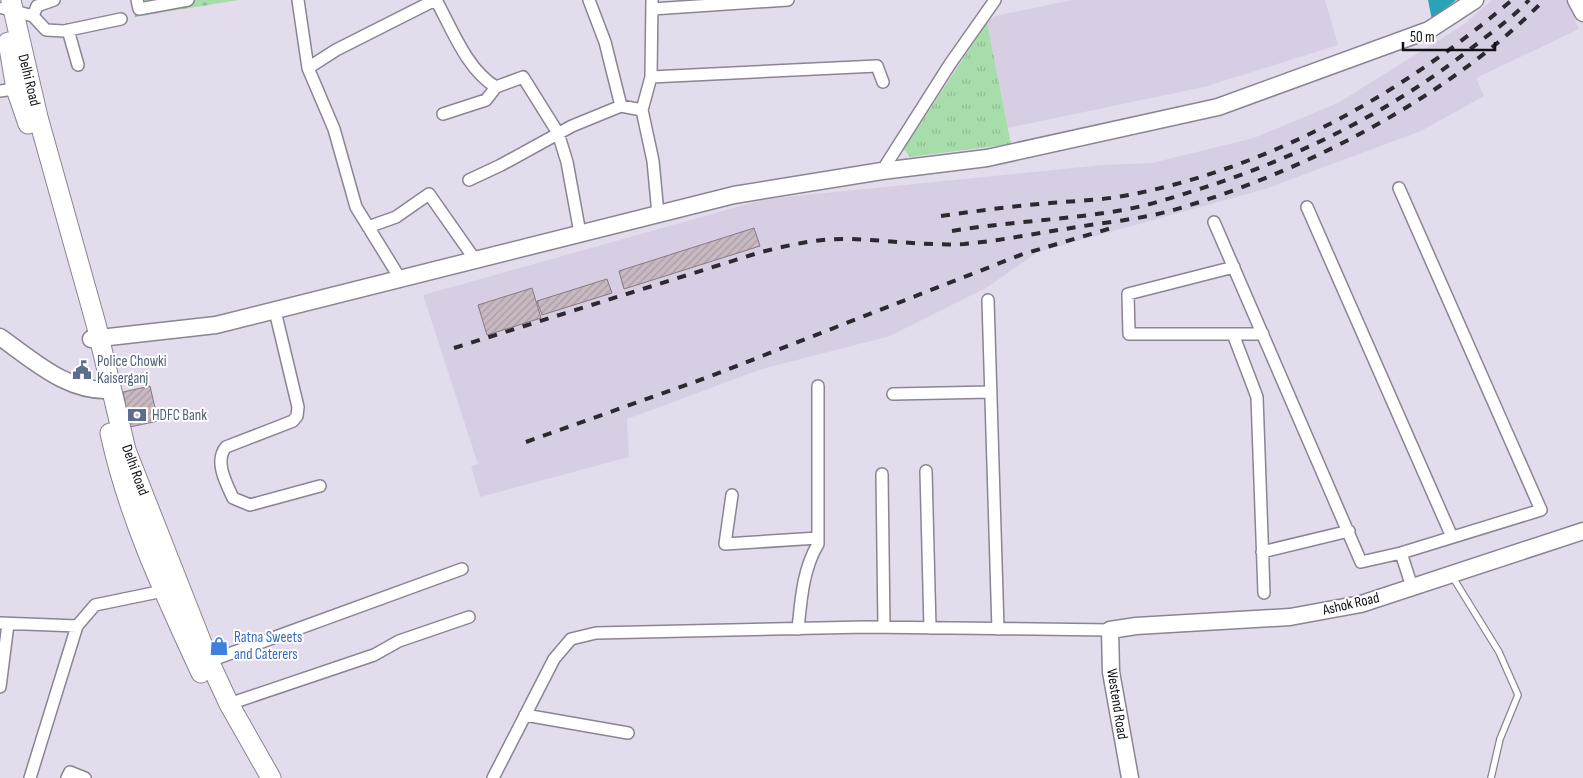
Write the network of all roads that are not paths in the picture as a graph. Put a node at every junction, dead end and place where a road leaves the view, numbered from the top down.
1 (54, 0) edge
2 (138, 0) edge
3 (188, 0) edge
4 (298, 0) edge
5 (436, 0) edge
6 (590, 0) edge
7 (788, 0) edge
8 (995, 0) edge
9 (1475, 0) edge
10 (1576, 0) edge
11 (768, 1) edge
12 (652, 4) edge
13 (7, 5) edge
14 (1583, 13) edge
15 (32, 16) junction
16 (120, 19) dead end
17 (68, 30) junction
18 (78, 65) dead end
19 (308, 68) junction
20 (652, 77) junction
21 (883, 82) dead end
22 (15, 88) edge
23 (496, 88) junction
24 (621, 106) junction
25 (642, 110) junction
26 (443, 114) dead end
27 (558, 133) junction
28 (882, 171) junction
29 (469, 180) dead end
30 (1399, 188) dead end
31 (1307, 207) dead end
32 (658, 214) junction
33 (1214, 222) dead end
34 (368, 227) junction
35 (580, 233) junction
36 (476, 261) junction
37 (1234, 267) junction
38 (401, 280) junction
39 (988, 300) dead end
40 (275, 310) junction
41 (1232, 334) junction
42 (1263, 334) junction
43 (0, 338) edge
44 (95, 339) junction
45 (818, 386) dead end
46 (106, 390) junction
47 (991, 392) junction
48 (893, 394) dead end
49 (926, 471) dead end
50 (882, 474) dead end
51 (320, 486) dead end
52 (732, 495) dead end
53 (140, 507) junction
54 (1349, 531) junction
55 (1583, 531) edge
56 (818, 538) junction
57 (1452, 538) junction
58 (1262, 552) junction
59 (1401, 553) junction
60 (462, 569) dead end
61 (1451, 574) junction
62 (1412, 587) junction
63 (163, 591) junction
64 (1264, 593) dead end
65 (469, 617) dead end
66 (4, 624) edge
67 (77, 626) junction
68 (884, 627) junction
69 (798, 628) junction
70 (930, 628) junction
71 (998, 629) junction
72 (1110, 630) junction
73 (204, 664) junction
74 (0, 687) edge
75 (229, 704) junction
76 (525, 715) junction
77 (628, 733) dead end
78 (30, 778) edge
79 (66, 778) edge
80 (85, 778) edge
81 (256, 778) edge
82 (270, 778) edge
83 (493, 778) edge
84 (1130, 778) edge
85 (1491, 778) edge

1 - 15 street
2 - 3 street
4 - 19 street
5 - 19 street
5 - 23 street
6 - 24 street
7 - 11 street
8 - 28 street
9 - 28 street
10 - 14 street
11 - 12 street
12 - 20 street
13 - 15 street
13 - 22 main road, Delhi Road
15 - 17 street
16 - 17 street
17 - 18 street
19 - 34 street
20 - 21 street
20 - 25 street
22 - 44 main road, Delhi Road
23 - 26 street
23 - 27 street
24 - 25 street
24 - 27 street
25 - 32 street
27 - 29 street
27 - 35 street
28 - 32 street
30 - 57 street
31 - 57 street
32 - 35 street
33 - 37 street
34 - 36 street
34 - 38 street
35 - 36 street
36 - 38 street
37 - 41 street
37 - 42 street
38 - 40 street
39 - 47 street
40 - 44 street
40 - 51 street
41 - 42 street
41 - 58 street
42 - 54 street
43 - 46 street
44 - 46 main road, Delhi Road
45 - 56 street
46 - 53 main road, Delhi Road
47 - 48 street
47 - 71 street
49 - 70 street
50 - 68 street
52 - 56 street
53 - 63 main road, Delhi Road
53 - 73 main road, Delhi Road
54 - 58 street
54 - 59 street
55 - 61 street, Ashok Road
56 - 69 street
57 - 59 street
58 - 64 street
59 - 62 street
60 - 73 street
61 - 62 street, Ashok Road
61 - 85 lane
62 - 72 street, Ashok Road
63 - 67 street
63 - 73 main road, Delhi Road
65 - 75 street
66 - 67 street
66 - 74 street
67 - 78 street
68 - 69 street
68 - 70 street
69 - 76 street
70 - 71 street
71 - 72 street
72 - 84 street, Westend Road
73 - 75 main road, Delhi Road
73 - 81 main road
75 - 82 main road, Delhi Road
76 - 77 street
76 - 83 street
79 - 80 street

